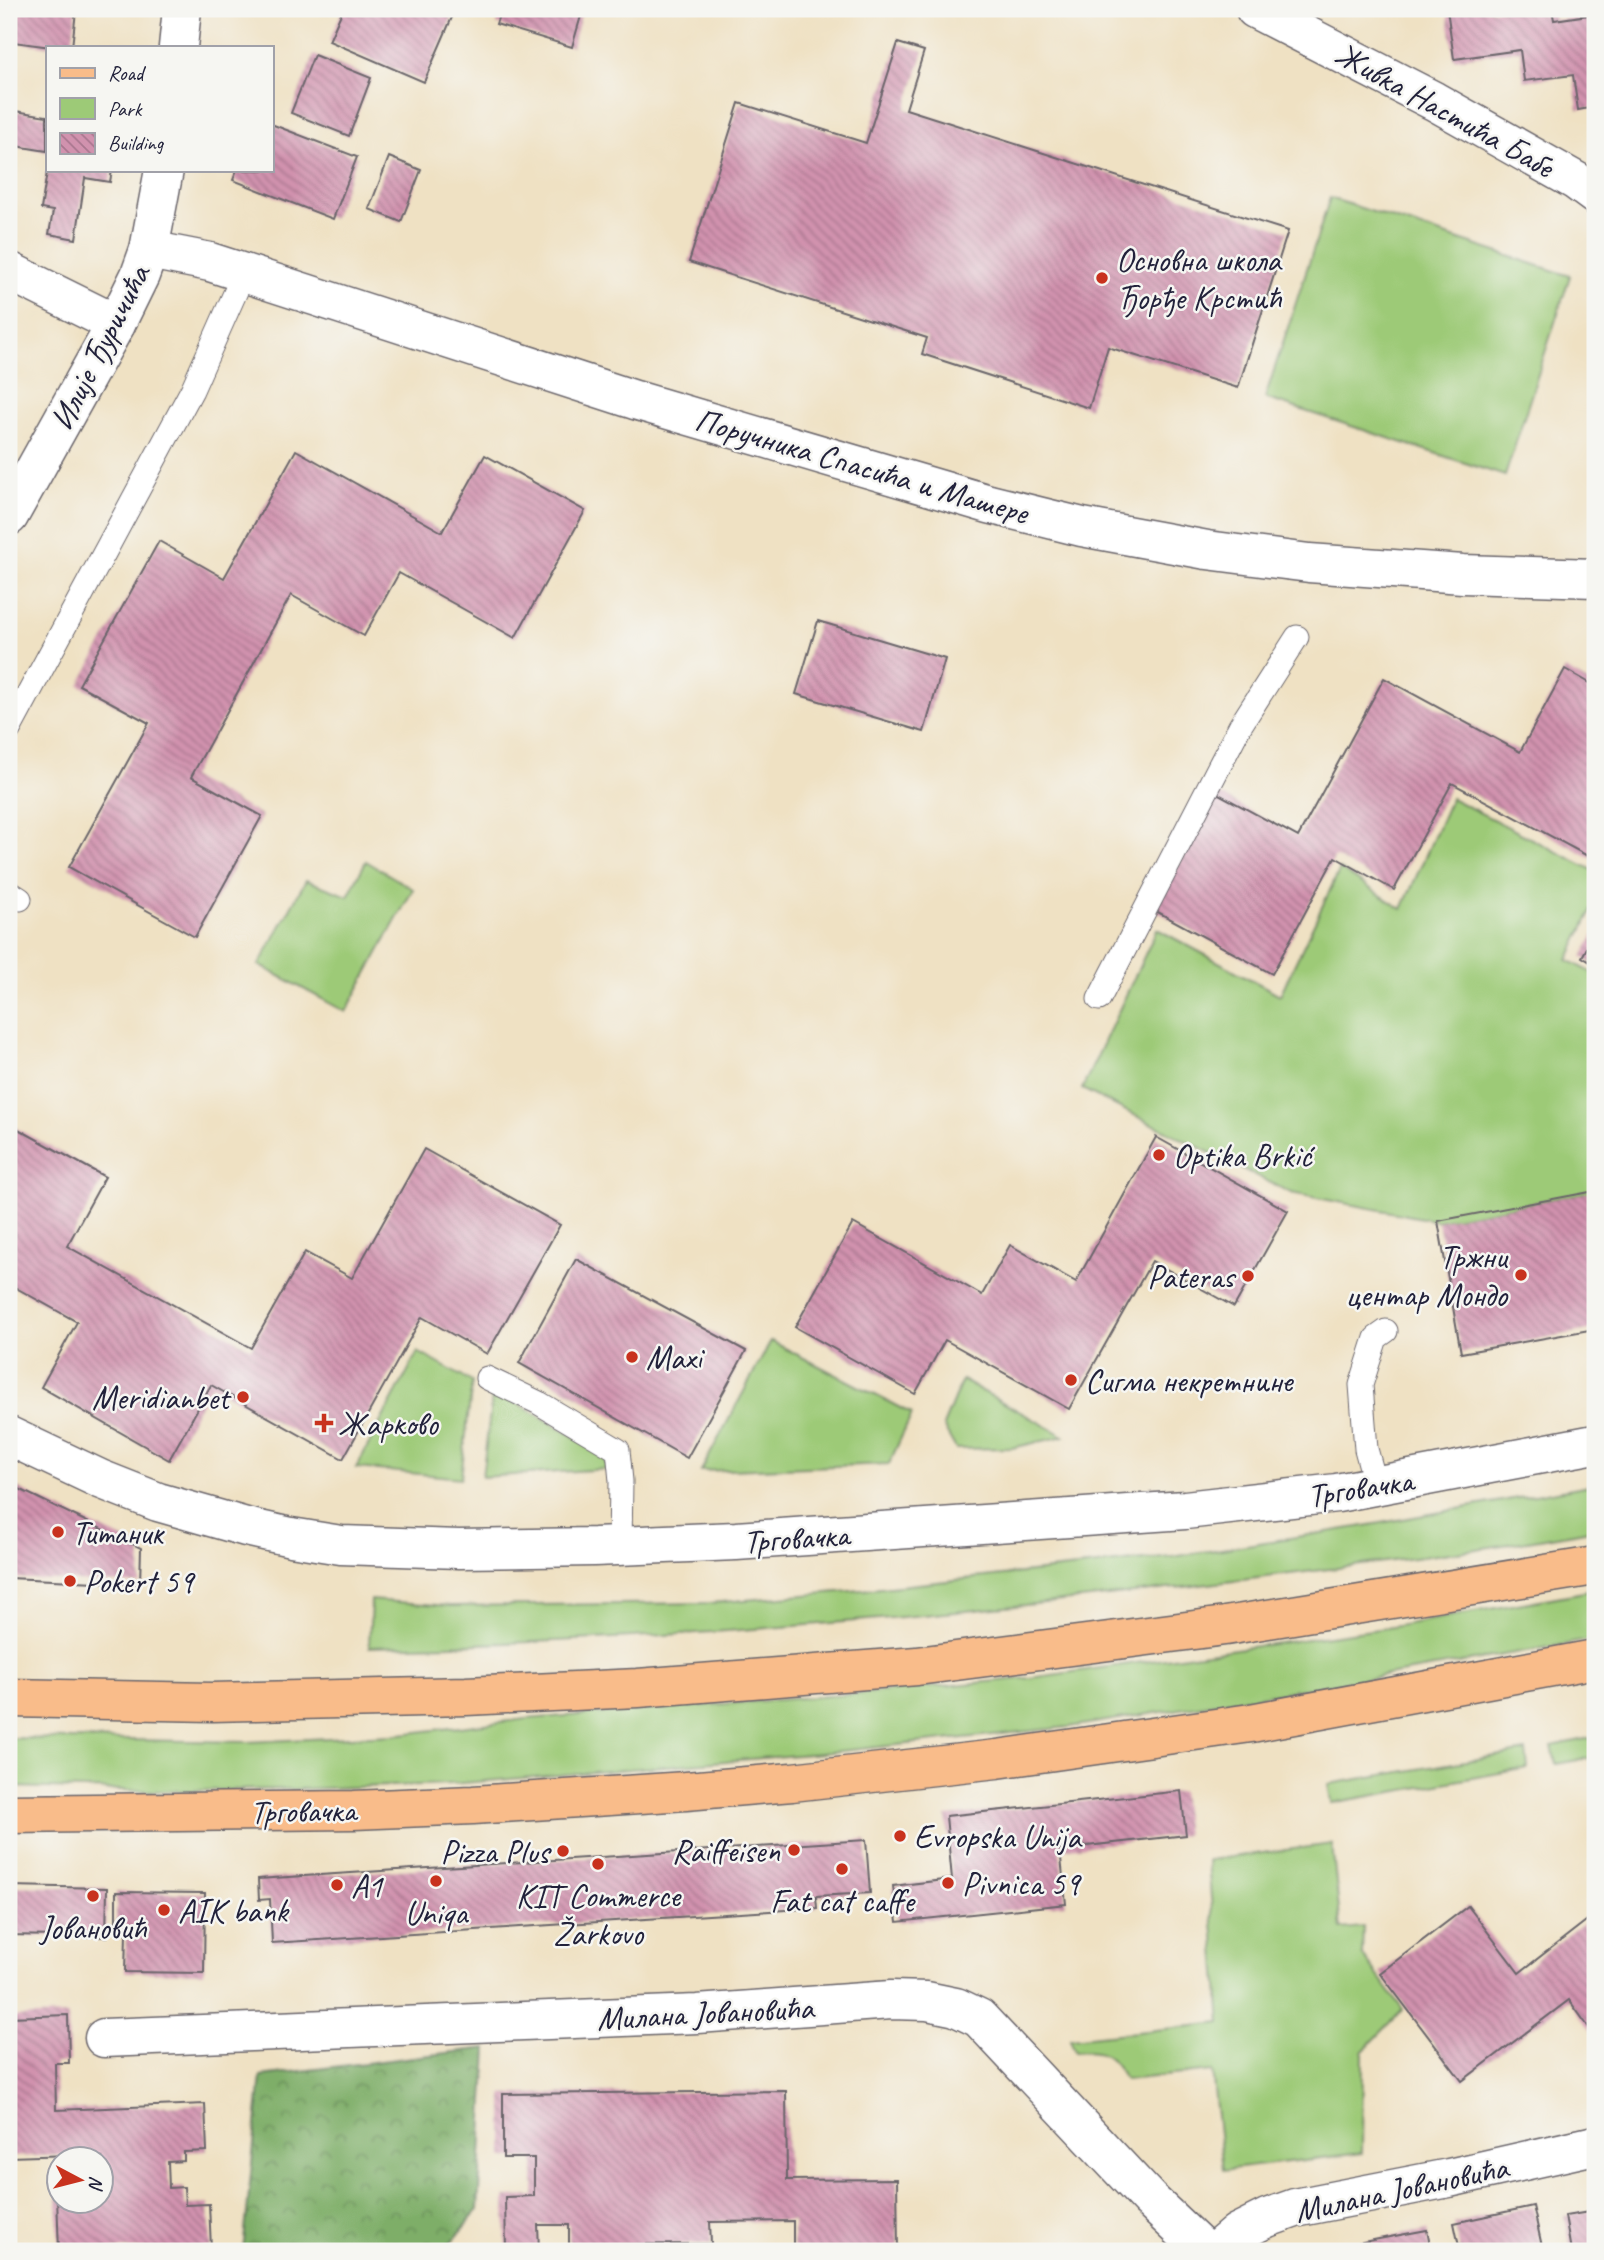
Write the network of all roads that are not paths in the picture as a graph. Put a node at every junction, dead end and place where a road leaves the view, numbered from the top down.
1 (182, 9) edge
2 (1255, 9) edge
3 (178, 46) edge
4 (164, 172) edge
5 (1595, 195) edge
6 (149, 250) junction
7 (9, 271) edge
8 (244, 273) junction
9 (116, 324) junction
10 (9, 516) edge
11 (1595, 578) edge
12 (1297, 637) dead end
13 (9, 730) edge
14 (1099, 999) dead end
15 (1386, 1331) dead end
16 (487, 1378) dead end
17 (9, 1436) edge
18 (1595, 1444) edge
19 (1376, 1486) junction
20 (620, 1546) junction
21 (1595, 1566) edge
22 (1595, 1660) edge
23 (9, 1698) edge
24 (9, 1814) edge
25 (104, 2038) dead end
26 (1595, 2145) edge
27 (1204, 2251) edge
28 (1216, 2251) edge

1 - 3 street
2 - 5 street, Живка Настића Бабе
4 - 6 street, Илије Ђуричића
6 - 8 street, Поручника Спасића и Машере
6 - 9 street, Илије Ђуричића
7 - 9 street
8 - 11 street, Поручника Спасића и Машере
8 - 13 lane
9 - 10 street, Илије Ђуричића
12 - 14 lane
15 - 19 lane
16 - 20 lane
17 - 20 street, Трговачка
18 - 19 street, Трговачка
19 - 20 street, Трговачка
21 - 23 main road
22 - 24 main road, Трговачка
25 - 27 street, Милана Јовановића
26 - 28 street, Милана Јовановића

